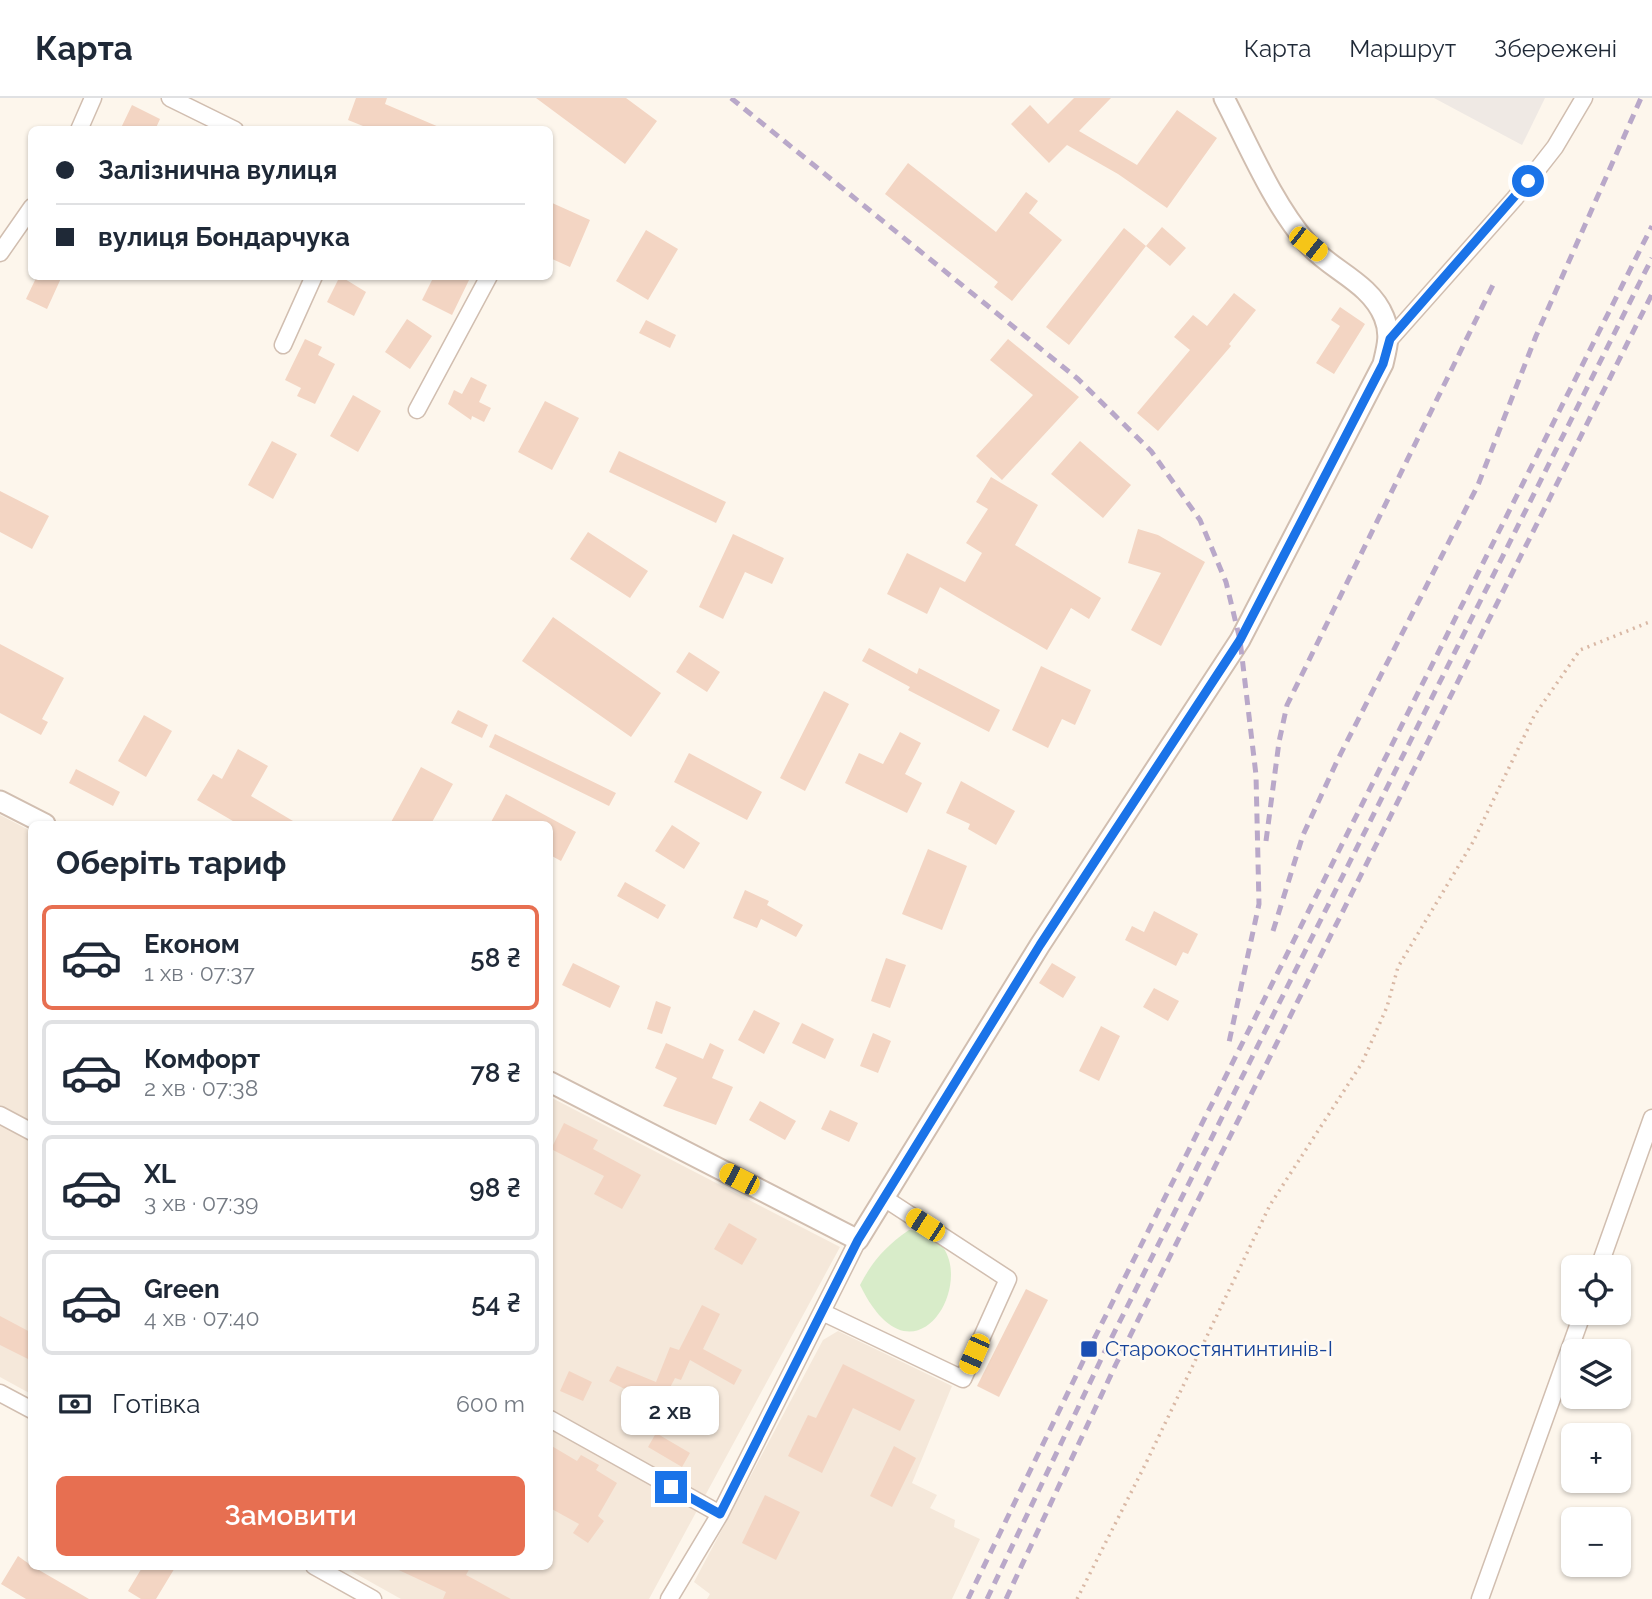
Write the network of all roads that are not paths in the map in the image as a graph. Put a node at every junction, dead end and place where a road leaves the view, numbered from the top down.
1 (93, 98) edge
2 (170, 98) edge
3 (1224, 98) edge
4 (1584, 98) edge
5 (81, 126) edge
6 (227, 126) edge
7 (28, 213) edge
8 (0, 253) edge
9 (312, 280) edge
10 (487, 280) edge
11 (1390, 339) junction
12 (283, 345) dead end
13 (417, 410) dead end
14 (0, 801) edge
15 (39, 821) edge
16 (553, 1084) edge
17 (0, 1115) edge
18 (1652, 1118) edge
19 (28, 1130) edge
20 (884, 1198) junction
21 (858, 1240) junction
22 (1603, 1255) edge
23 (821, 1312) junction
24 (1578, 1325) edge
25 (0, 1393) edge
26 (28, 1408) edge
27 (553, 1421) edge
28 (720, 1514) junction
29 (321, 1570) edge
30 (373, 1599) edge
31 (670, 1599) edge
32 (1480, 1599) edge

1 - 5 street
2 - 6 street
3 - 11 street
4 - 11 street
7 - 8 street
9 - 12 street
10 - 13 street
11 - 20 street
14 - 15 street
16 - 21 street
17 - 19 street
18 - 22 street
20 - 21 street
20 - 23 street
21 - 23 street
23 - 28 street
24 - 32 street
25 - 26 street
27 - 28 street
28 - 31 street
29 - 30 street

